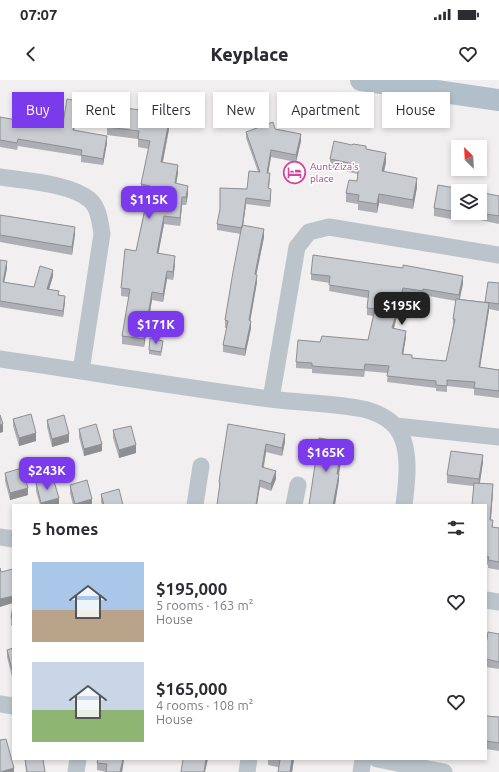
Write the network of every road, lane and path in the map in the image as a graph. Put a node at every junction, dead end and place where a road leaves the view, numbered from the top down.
1 (361, 80) edge
2 (499, 100) edge
3 (0, 177) edge
4 (499, 255) edge
5 (0, 359) edge
6 (81, 371) junction
7 (271, 399) junction
8 (396, 426) junction
9 (499, 437) edge
10 (201, 466) dead end
11 (298, 485) dead end
12 (195, 504) edge
13 (294, 504) edge
14 (404, 504) edge
15 (0, 537) edge
16 (12, 539) edge
17 (487, 600) edge
18 (499, 602) edge
19 (0, 704) edge
20 (12, 706) edge
21 (78, 760) edge
22 (249, 760) edge
23 (363, 760) edge
24 (382, 760) edge
25 (76, 772) edge
26 (247, 772) edge
27 (361, 772) edge
28 (444, 772) edge

1 - 2 main road
3 - 6 street
4 - 7 street
5 - 6 street
6 - 7 street
7 - 8 street
8 - 9 street
8 - 14 street
10 - 12 street
11 - 13 street
15 - 16 street
17 - 18 street
19 - 20 street
21 - 25 street
22 - 26 street
23 - 27 street
24 - 28 street

